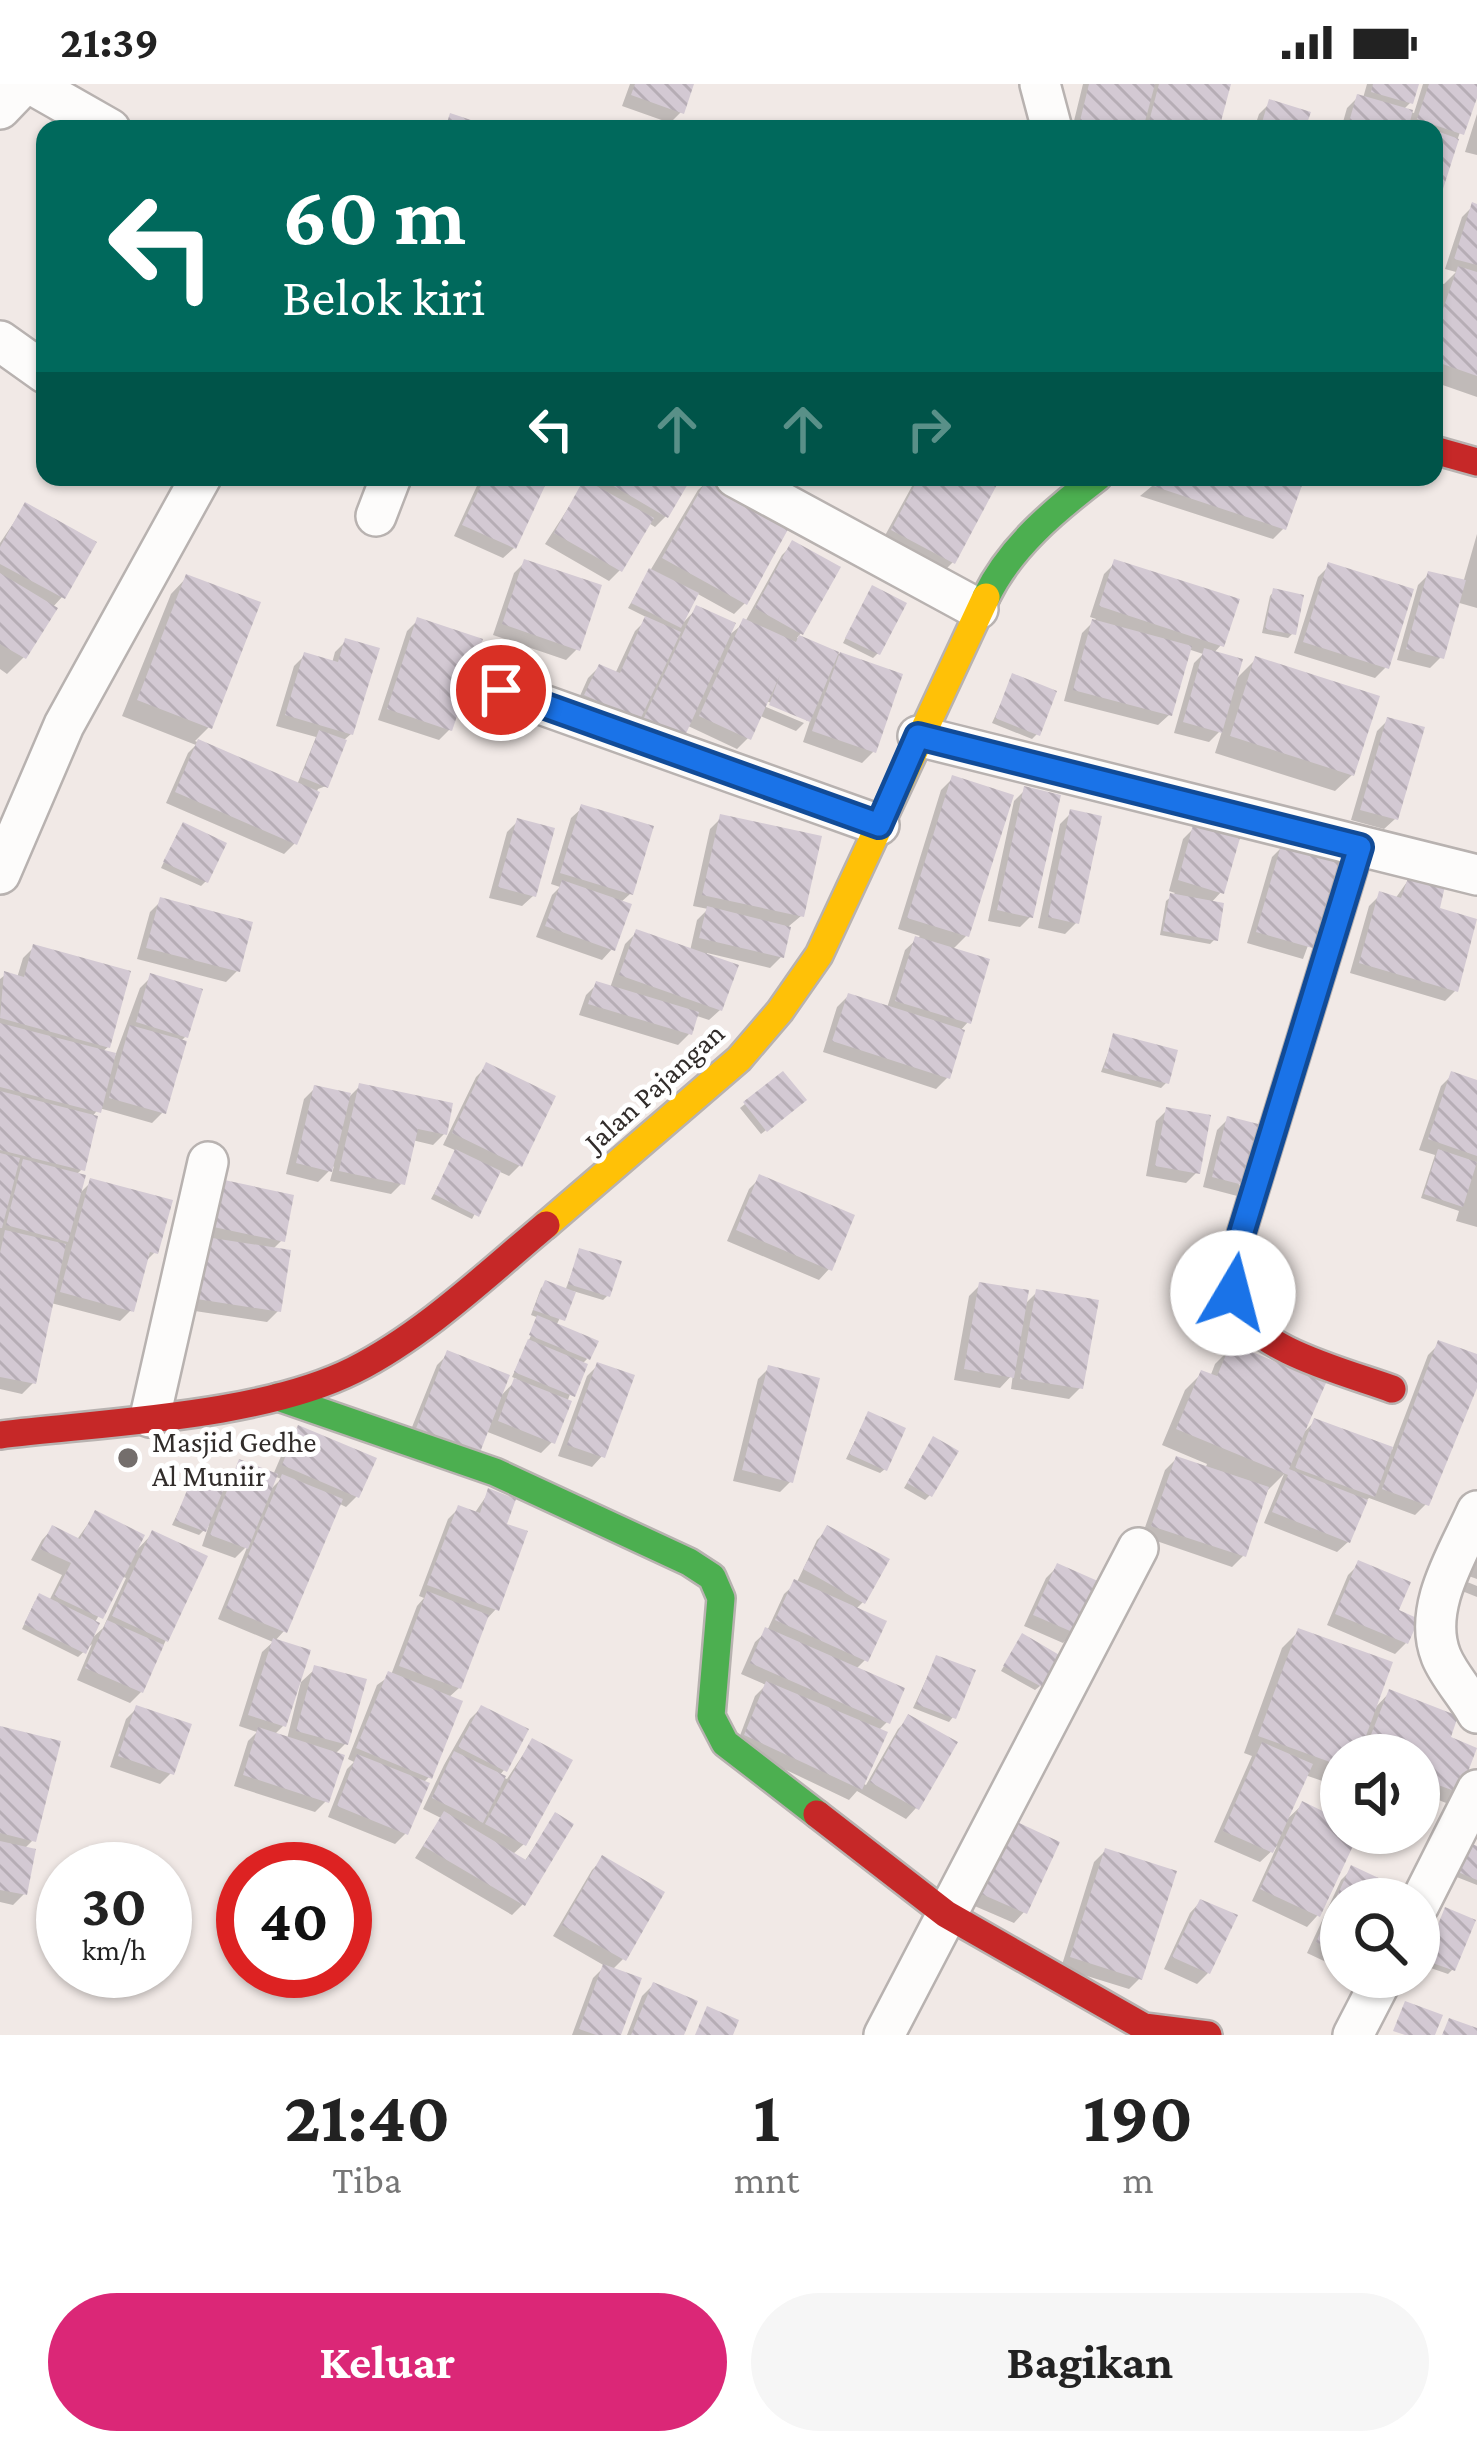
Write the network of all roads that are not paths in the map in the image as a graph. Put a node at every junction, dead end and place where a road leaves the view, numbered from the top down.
1 (28, 84) edge
2 (1040, 84) edge
3 (0, 109) edge
4 (94, 120) edge
5 (1050, 120) edge
6 (0, 341) edge
7 (36, 367) edge
8 (1443, 453) edge
9 (1477, 462) edge
10 (193, 486) edge
11 (388, 486) edge
12 (752, 486) edge
13 (1086, 486) edge
14 (376, 516) dead end
15 (978, 609) junction
16 (501, 690) dead end
17 (918, 736) junction
18 (879, 825) junction
19 (1360, 847) junction
20 (0, 874) edge
21 (1477, 874) edge
22 (208, 1162) dead end
23 (1392, 1389) dead end
24 (278, 1397) junction
25 (150, 1417) junction
26 (0, 1435) edge
27 (1477, 1510) edge
28 (1138, 1547) dead end
29 (1477, 1713) edge
30 (1477, 1790) edge
31 (1433, 1878) edge
32 (946, 1914) junction
33 (1372, 1998) edge
34 (1142, 2031) edge
35 (884, 2035) edge
36 (1208, 2035) edge
37 (1353, 2035) edge

1 - 3 street
1 - 4 street
2 - 5 street
6 - 7 street
8 - 9 street
10 - 20 street
11 - 14 street
12 - 15 street
13 - 15 street, Jalan Pajangan
15 - 17 street, Jalan Pajangan
16 - 18 street
17 - 18 street, Jalan Pajangan
17 - 19 street
18 - 24 street, Jalan Pajangan
19 - 21 street
19 - 23 street
22 - 25 street
24 - 25 street, Jalan Pajangan
24 - 32 street
25 - 26 street, Jalan Pajangan
27 - 29 street
28 - 32 street
30 - 31 street
32 - 34 street
32 - 35 street
33 - 37 street
34 - 36 street

